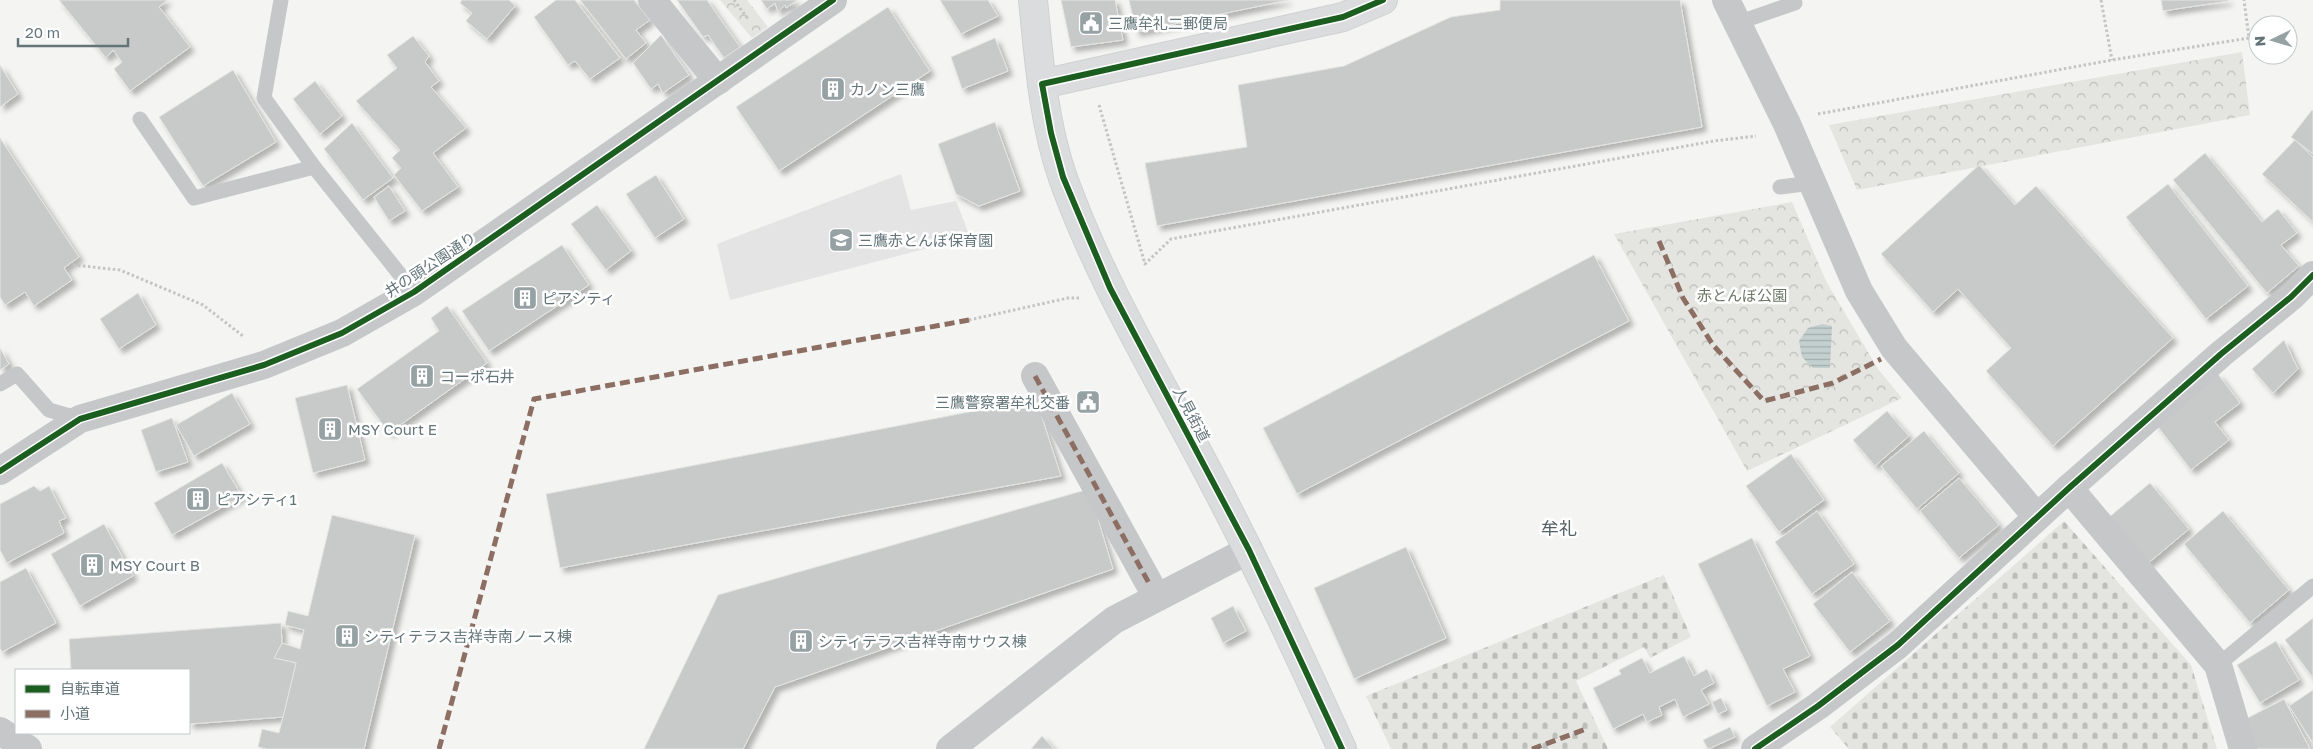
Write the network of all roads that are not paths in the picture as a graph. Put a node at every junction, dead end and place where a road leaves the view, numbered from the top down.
1 (281, 0) edge
2 (652, 0) edge
3 (833, 0) edge
4 (1033, 0) edge
5 (1383, 0) edge
6 (1795, 3) dead end
7 (1731, 12) edge
8 (718, 81) junction
9 (1042, 84) junction
10 (140, 119) dead end
11 (314, 167) junction
12 (1812, 183) junction
13 (1780, 187) dead end
14 (2313, 275) edge
15 (414, 292) junction
16 (1035, 376) dead end
17 (0, 384) edge
18 (80, 419) junction
19 (0, 471) edge
20 (2069, 488) junction
21 (2037, 517) junction
22 (1250, 550) junction
23 (1150, 585) dead end
24 (2313, 586) edge
25 (2218, 665) junction
26 (0, 731) edge
27 (28, 749) edge
28 (950, 749) edge
29 (1342, 749) edge
30 (1755, 749) edge
31 (2243, 749) edge

1 - 11 lane
2 - 8 street
3 - 8 street, 井の頭公園通り
4 - 9 main road, 人見街道
5 - 9 main road
6 - 7 lane
7 - 12 street
8 - 15 street, 井の頭公園通り
9 - 22 main road, 人見街道
10 - 11 lane
11 - 15 lane
12 - 13 lane
12 - 21 street
14 - 20 street
15 - 18 street, 井の頭公園通り
16 - 23 street
17 - 18 lane
18 - 19 street, 井の頭公園通り
20 - 21 street
20 - 25 street
21 - 30 street
22 - 28 street
22 - 29 main road, 人見街道
24 - 25 lane
25 - 31 street
26 - 27 street

